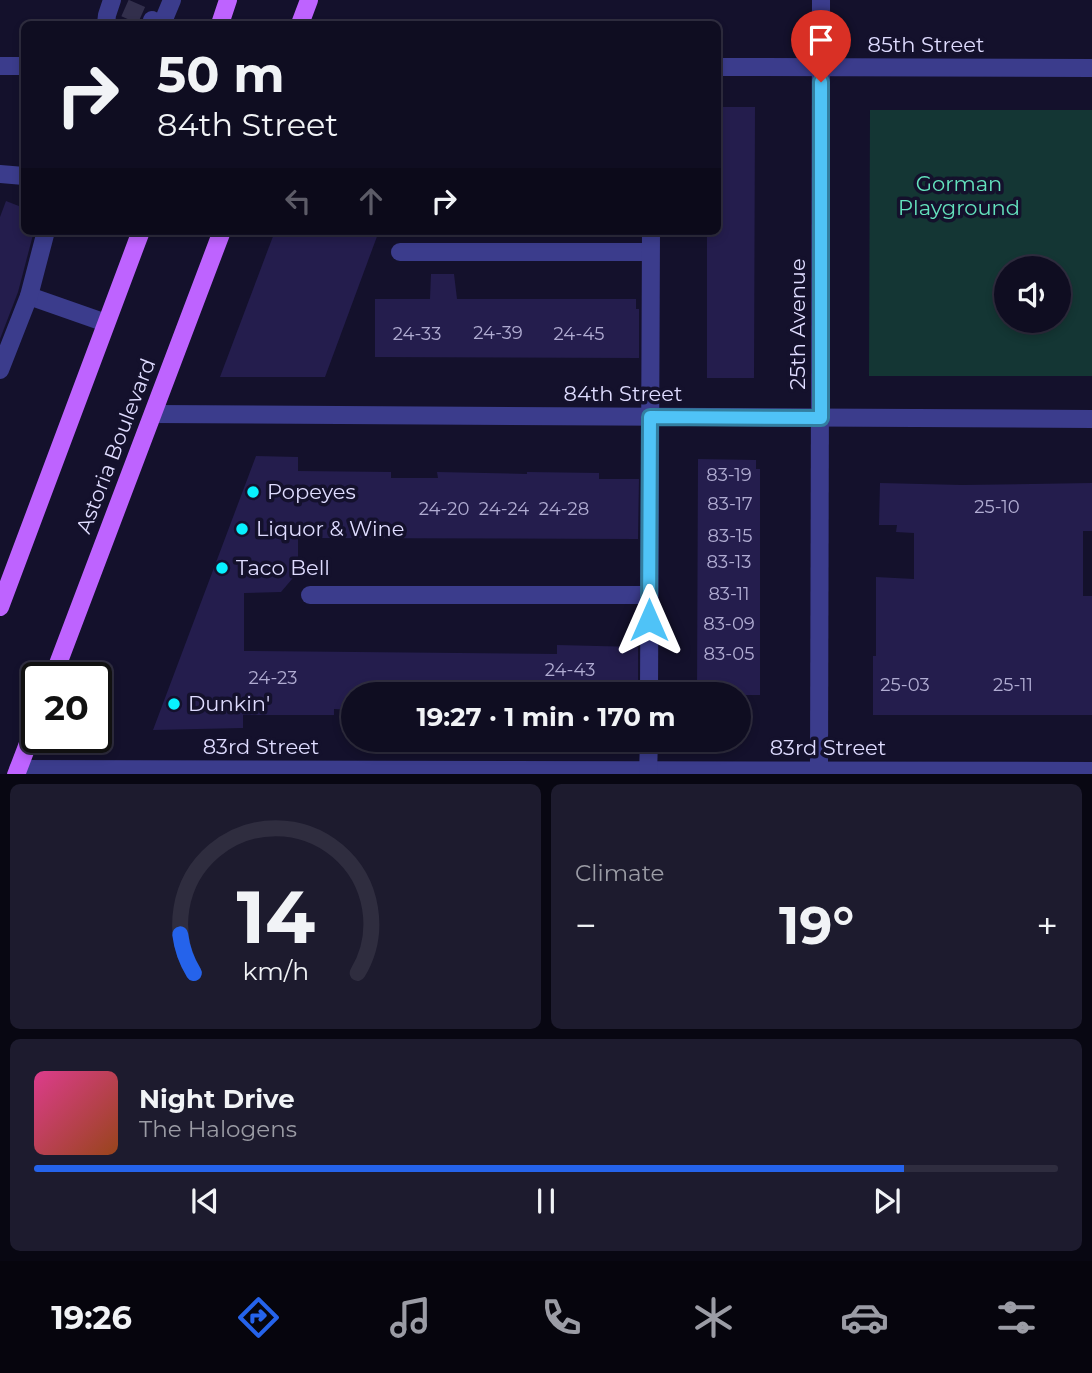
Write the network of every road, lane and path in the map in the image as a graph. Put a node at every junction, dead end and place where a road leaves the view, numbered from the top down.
1 (172, 0) edge
2 (228, 0) edge
3 (309, 0) edge
4 (821, 0) edge
5 (116, 3) edge
6 (106, 21) edge
7 (163, 21) edge
8 (221, 21) edge
9 (301, 21) edge
10 (0, 66) edge
11 (21, 66) edge
12 (821, 67) junction
13 (721, 68) edge
14 (1092, 68) edge
15 (0, 174) edge
16 (21, 176) edge
17 (45, 235) edge
18 (139, 235) edge
19 (220, 235) edge
20 (651, 235) edge
21 (400, 252) dead end
22 (650, 252) junction
23 (29, 296) junction
24 (106, 323) junction
25 (0, 370) edge
26 (153, 414) junction
27 (650, 417) junction
28 (821, 418) junction
29 (1092, 419) edge
30 (649, 594) junction
31 (310, 595) dead end
32 (0, 607) edge
33 (59, 662) edge
34 (649, 682) edge
35 (649, 752) edge
36 (24, 753) edge
37 (1092, 771) edge
38 (17, 772) edge
39 (648, 772) edge
40 (819, 773) edge

1 - 7 street
2 - 8 main road
3 - 9 main road
4 - 12 street, 25th Avenue
5 - 6 street
10 - 11 street
12 - 13 street, 85th Street
12 - 14 street, 85th Street
12 - 28 street, 25th Avenue
15 - 16 street
17 - 23 street
18 - 24 main road
19 - 26 main road, Astoria Boulevard
20 - 22 street
21 - 22 street
22 - 27 street
23 - 24 street
23 - 25 street
24 - 32 main road
26 - 27 street, 84th Street
26 - 33 main road, Astoria Boulevard
27 - 28 street, 84th Street
27 - 30 street
28 - 29 street, 84th Street
28 - 40 street, 25th Avenue
30 - 31 street
30 - 34 street
35 - 39 street
36 - 38 main road
37 - 40 street, 83rd Street
38 - 39 street, 83rd Street
39 - 40 street, 83rd Street

